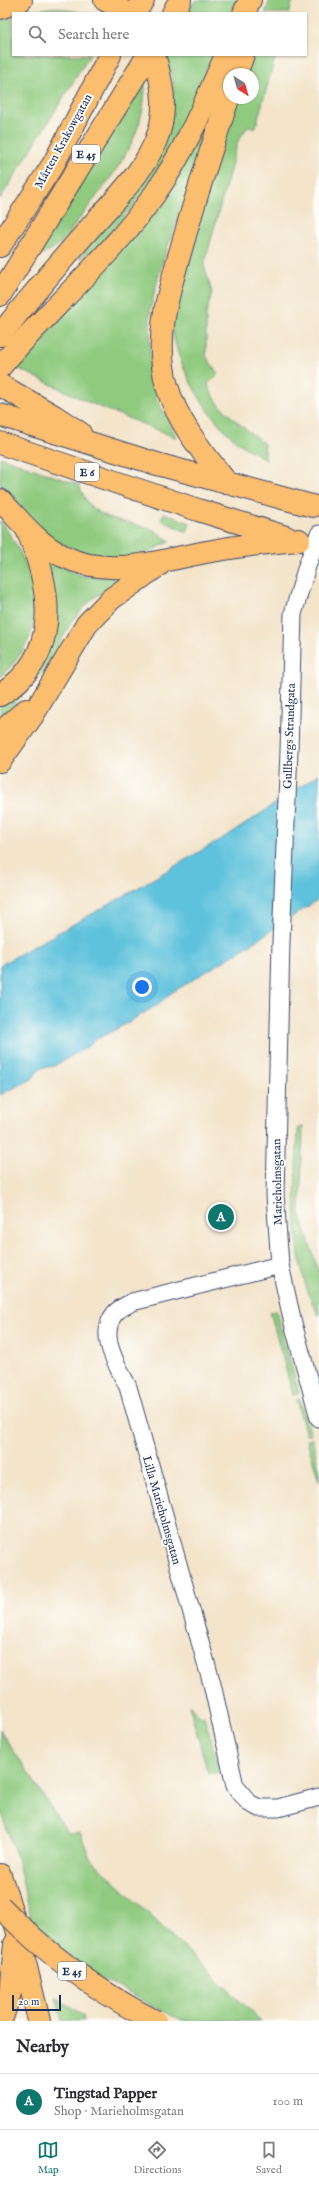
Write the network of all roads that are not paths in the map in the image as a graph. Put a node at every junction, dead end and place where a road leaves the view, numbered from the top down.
1 (21, 0) edge
2 (105, 0) edge
3 (180, 0) edge
4 (250, 0) edge
5 (262, 0) edge
6 (136, 7) edge
7 (0, 8) edge
8 (174, 12) edge
9 (244, 12) edge
10 (257, 12) edge
11 (109, 56) edge
12 (109, 56) edge
13 (226, 56) edge
14 (243, 56) edge
15 (147, 59) edge
16 (238, 68) edge
17 (226, 104) edge
18 (0, 223) edge
19 (0, 246) edge
20 (0, 295) edge
21 (4, 352) edge
22 (0, 385) edge
23 (0, 415) edge
24 (0, 443) edge
25 (96, 444) junction
26 (227, 483) junction
27 (0, 500) edge
28 (312, 506) dead end
29 (26, 529) junction
30 (309, 537) edge
31 (167, 560) junction
32 (57, 678) junction
33 (0, 695) edge
34 (0, 733) edge
35 (0, 762) edge
36 (281, 942) joint
37 (280, 1265) junction
38 (312, 1369) edge
39 (319, 1418) edge
40 (319, 1797) edge
41 (0, 1875) edge
42 (0, 1906) edge
43 (9, 1928) edge
44 (0, 2021) edge
45 (39, 2021) edge
46 (126, 2021) edge
47 (155, 2021) edge

1 - 7 highway
2 - 6 highway
3 - 8 highway
4 - 9 highway
5 - 10 highway
11 - 18 highway
12 - 19 highway, Mårten Krakowgatan / E 45
13 - 21 highway
14 - 16 highway
15 - 20 highway, Mårten Krakowgatan / E 45
15 - 21 highway
17 - 26 highway
22 - 25 highway
23 - 25 highway, E 6
24 - 30 highway, E 6
25 - 26 highway, E 6
26 - 28 highway, E 6
27 - 29 highway
29 - 31 highway
29 - 33 highway
30 - 31 highway
30 - 36 street, Gullbergs Strandgata
31 - 32 highway
32 - 34 highway
32 - 35 highway
36 - 37 street, Marieholmsgatan
37 - 38 street, Marieholmsgatan
37 - 40 street, Lilla Marieholmsgatan
38 - 39 street, Marieholmsgatan
41 - 43 highway
42 - 47 highway, E 45, bridge
43 - 44 highway
43 - 45 highway
43 - 46 highway

